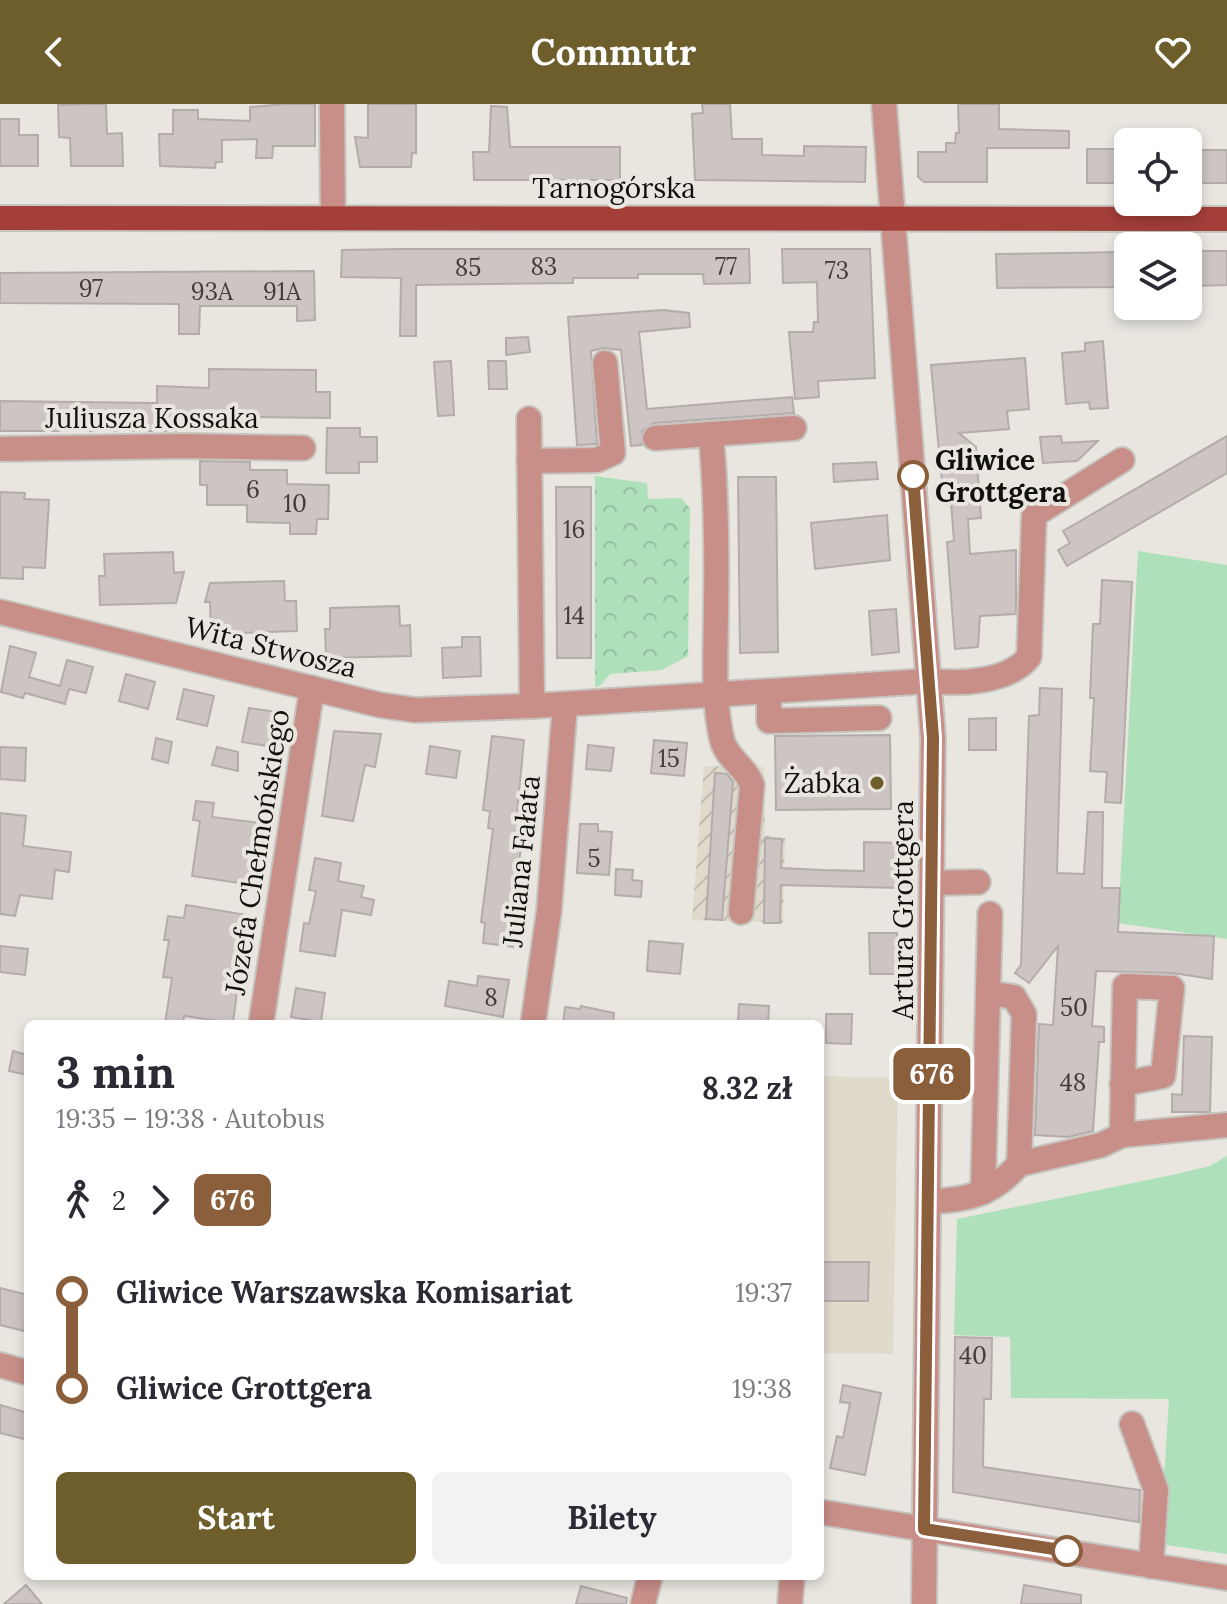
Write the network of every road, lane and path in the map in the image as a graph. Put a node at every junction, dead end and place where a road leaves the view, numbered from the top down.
1 (332, 104) edge
2 (884, 104) edge
3 (333, 216) junction
4 (892, 217) junction
5 (0, 218) edge
6 (1227, 219) edge
7 (605, 363) dead end
8 (529, 419) dead end
9 (794, 428) dead end
10 (655, 438) dead end
11 (712, 444) junction
12 (303, 448) dead end
13 (0, 449) edge
14 (1122, 460) dead end
15 (529, 461) junction
16 (0, 612) edge
17 (929, 681) junction
18 (312, 688) junction
19 (769, 691) junction
20 (716, 694) junction
21 (565, 704) junction
22 (532, 706) junction
23 (879, 718) dead end
24 (978, 882) dead end
25 (934, 883) junction
26 (741, 912) dead end
27 (990, 914) dead end
28 (988, 993) junction
29 (262, 1020) edge
30 (534, 1020) edge
31 (1122, 1084) dead end
32 (1227, 1125) edge
33 (1122, 1135) junction
34 (1019, 1164) junction
35 (983, 1192) junction
36 (930, 1201) junction
37 (0, 1365) edge
38 (24, 1372) edge
39 (1132, 1424) dead end
40 (824, 1513) edge
41 (924, 1529) junction
42 (1151, 1566) junction
43 (1227, 1578) edge
44 (649, 1580) edge
45 (792, 1580) edge
46 (643, 1604) edge
47 (790, 1604) edge
48 (924, 1604) edge

1 - 3 street
2 - 4 street, Artura Grottgera
3 - 4 main road, Tarnogórska
3 - 5 main road, Tarnogórska
4 - 6 main road, Tarnogórska
4 - 17 street, Artura Grottgera
7 - 15 street
8 - 15 street
9 - 11 street
10 - 11 street
11 - 20 street
12 - 13 street, Juliusza Kossaka
14 - 17 street, Wita Stwosza
15 - 22 street
16 - 18 street, Wita Stwosza
17 - 19 street, Wita Stwosza
17 - 25 street, Artura Grottgera
18 - 22 street, Wita Stwosza
18 - 29 street, Józefa Chełmońskiego
19 - 20 street, Wita Stwosza
19 - 23 street
20 - 21 street, Wita Stwosza
20 - 26 street
21 - 22 street, Wita Stwosza
21 - 30 street, Juliana Fałata
24 - 25 street
25 - 36 street, Artura Grottgera
27 - 28 street
28 - 34 street
28 - 35 street
31 - 33 street
32 - 33 street
33 - 34 street
34 - 35 street
35 - 36 street
36 - 41 street, Artura Grottgera
37 - 38 street
39 - 42 street
40 - 41 street
41 - 42 street
41 - 48 street, Artura Grottgera
42 - 43 street
44 - 46 street
45 - 47 street

